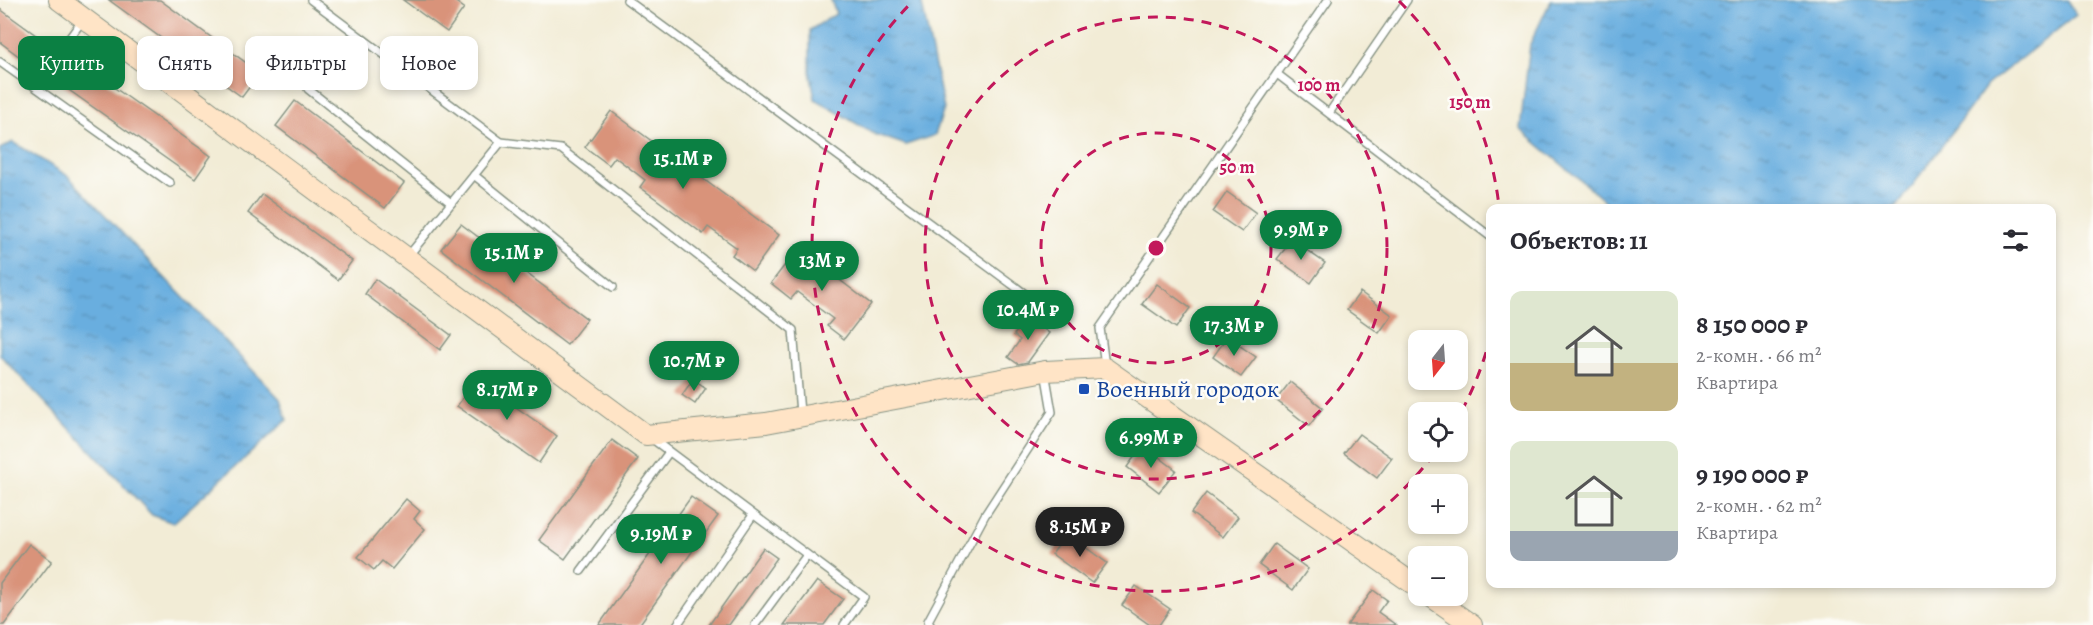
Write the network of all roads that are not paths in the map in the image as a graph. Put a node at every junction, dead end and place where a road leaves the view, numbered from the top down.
1 (59, 0) edge
2 (311, 0) edge
3 (627, 0) edge
4 (1328, 0) edge
5 (1407, 0) edge
6 (84, 18) junction
7 (71, 36) edge
8 (0, 62) edge
9 (1277, 74) junction
10 (18, 75) edge
11 (40, 90) edge
12 (309, 90) edge
13 (1329, 113) junction
14 (501, 142) junction
15 (474, 175) junction
16 (170, 183) dead end
17 (451, 203) junction
18 (1486, 233) edge
19 (407, 257) junction
20 (613, 287) dead end
21 (1059, 319) dead end
22 (1105, 368) junction
23 (1045, 371) junction
24 (801, 417) junction
25 (646, 435) junction
26 (669, 452) junction
27 (753, 515) junction
28 (807, 555) junction
29 (581, 572) dead end
30 (1408, 580) edge
31 (1444, 606) edge
32 (676, 625) edge
33 (755, 625) edge
34 (844, 625) edge
35 (930, 625) edge
36 (1472, 625) edge

1 - 6 street
2 - 14 lane
3 - 21 lane
4 - 9 lane
5 - 13 lane
6 - 7 lane
6 - 19 street
8 - 10 lane
9 - 13 lane
9 - 22 lane
11 - 16 lane
12 - 17 lane
13 - 18 lane
14 - 15 lane
14 - 24 lane
15 - 17 lane
15 - 20 lane
17 - 19 lane
19 - 25 street
22 - 23 street
22 - 30 street
23 - 24 street
23 - 35 lane
24 - 25 street
25 - 26 lane
26 - 27 lane
26 - 29 lane
27 - 28 lane
27 - 32 lane
28 - 33 lane
28 - 34 lane
31 - 36 street

